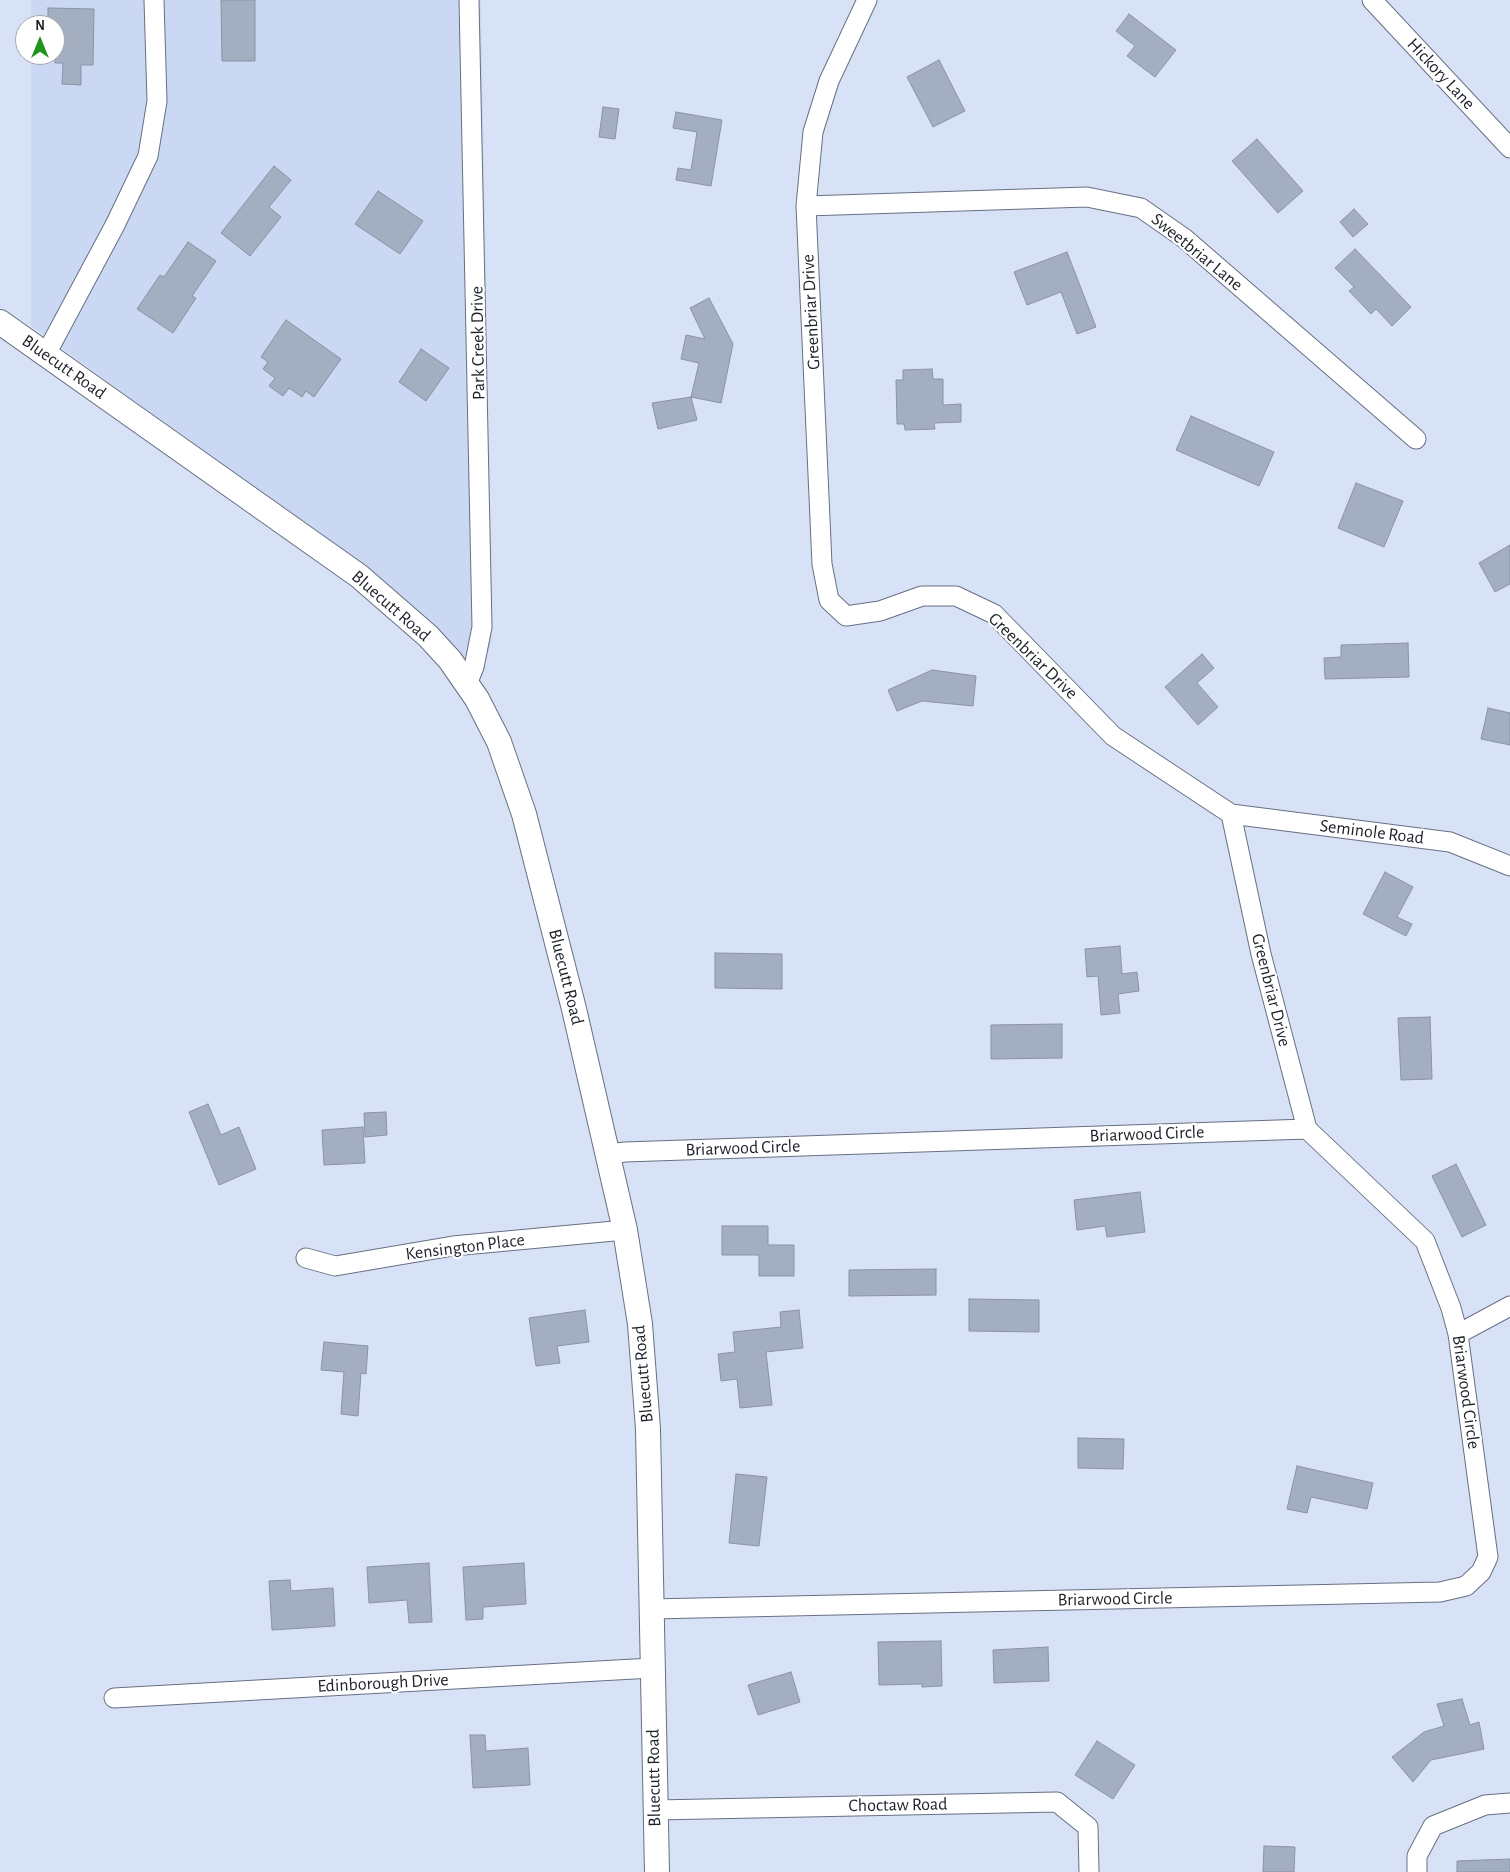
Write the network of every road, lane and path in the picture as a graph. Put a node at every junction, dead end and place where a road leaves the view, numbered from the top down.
1 (154, 0) edge
2 (469, 0) edge
3 (867, 0) edge
4 (1372, 0) edge
5 (1510, 148) edge
6 (806, 206) junction
7 (0, 322) edge
8 (46, 354) junction
9 (1416, 439) dead end
10 (467, 684) junction
11 (1231, 814) junction
12 (1510, 866) edge
13 (1307, 1129) junction
14 (609, 1154) junction
15 (625, 1230) junction
16 (306, 1258) dead end
17 (1510, 1306) edge
18 (1458, 1334) junction
19 (651, 1608) junction
20 (652, 1668) junction
21 (114, 1698) dead end
22 (1510, 1803) edge
23 (655, 1810) junction
24 (657, 1872) edge
25 (1089, 1872) edge
26 (1417, 1872) edge

1 - 8 street
2 - 10 street, Park Creek Drive
3 - 6 street, Greenbriar Drive
4 - 5 street, Hickory Lane
6 - 9 street, Sweetbriar Lane
6 - 11 street, Greenbriar Drive
7 - 8 street, Bluecutt Road
8 - 10 street, Bluecutt Road
10 - 14 street, Bluecutt Road
11 - 12 street, Seminole Road
11 - 13 street, Greenbriar Drive
13 - 14 street, Briarwood Circle
13 - 18 street, Briarwood Circle
14 - 15 street, Bluecutt Road
15 - 16 street, Kensington Place
15 - 19 street, Bluecutt Road
17 - 18 street
18 - 19 street, Briarwood Circle
19 - 20 street, Bluecutt Road
20 - 21 street, Edinborough Drive
20 - 23 street, Bluecutt Road
22 - 26 street
23 - 24 street, Bluecutt Road
23 - 25 street, Choctaw Road

